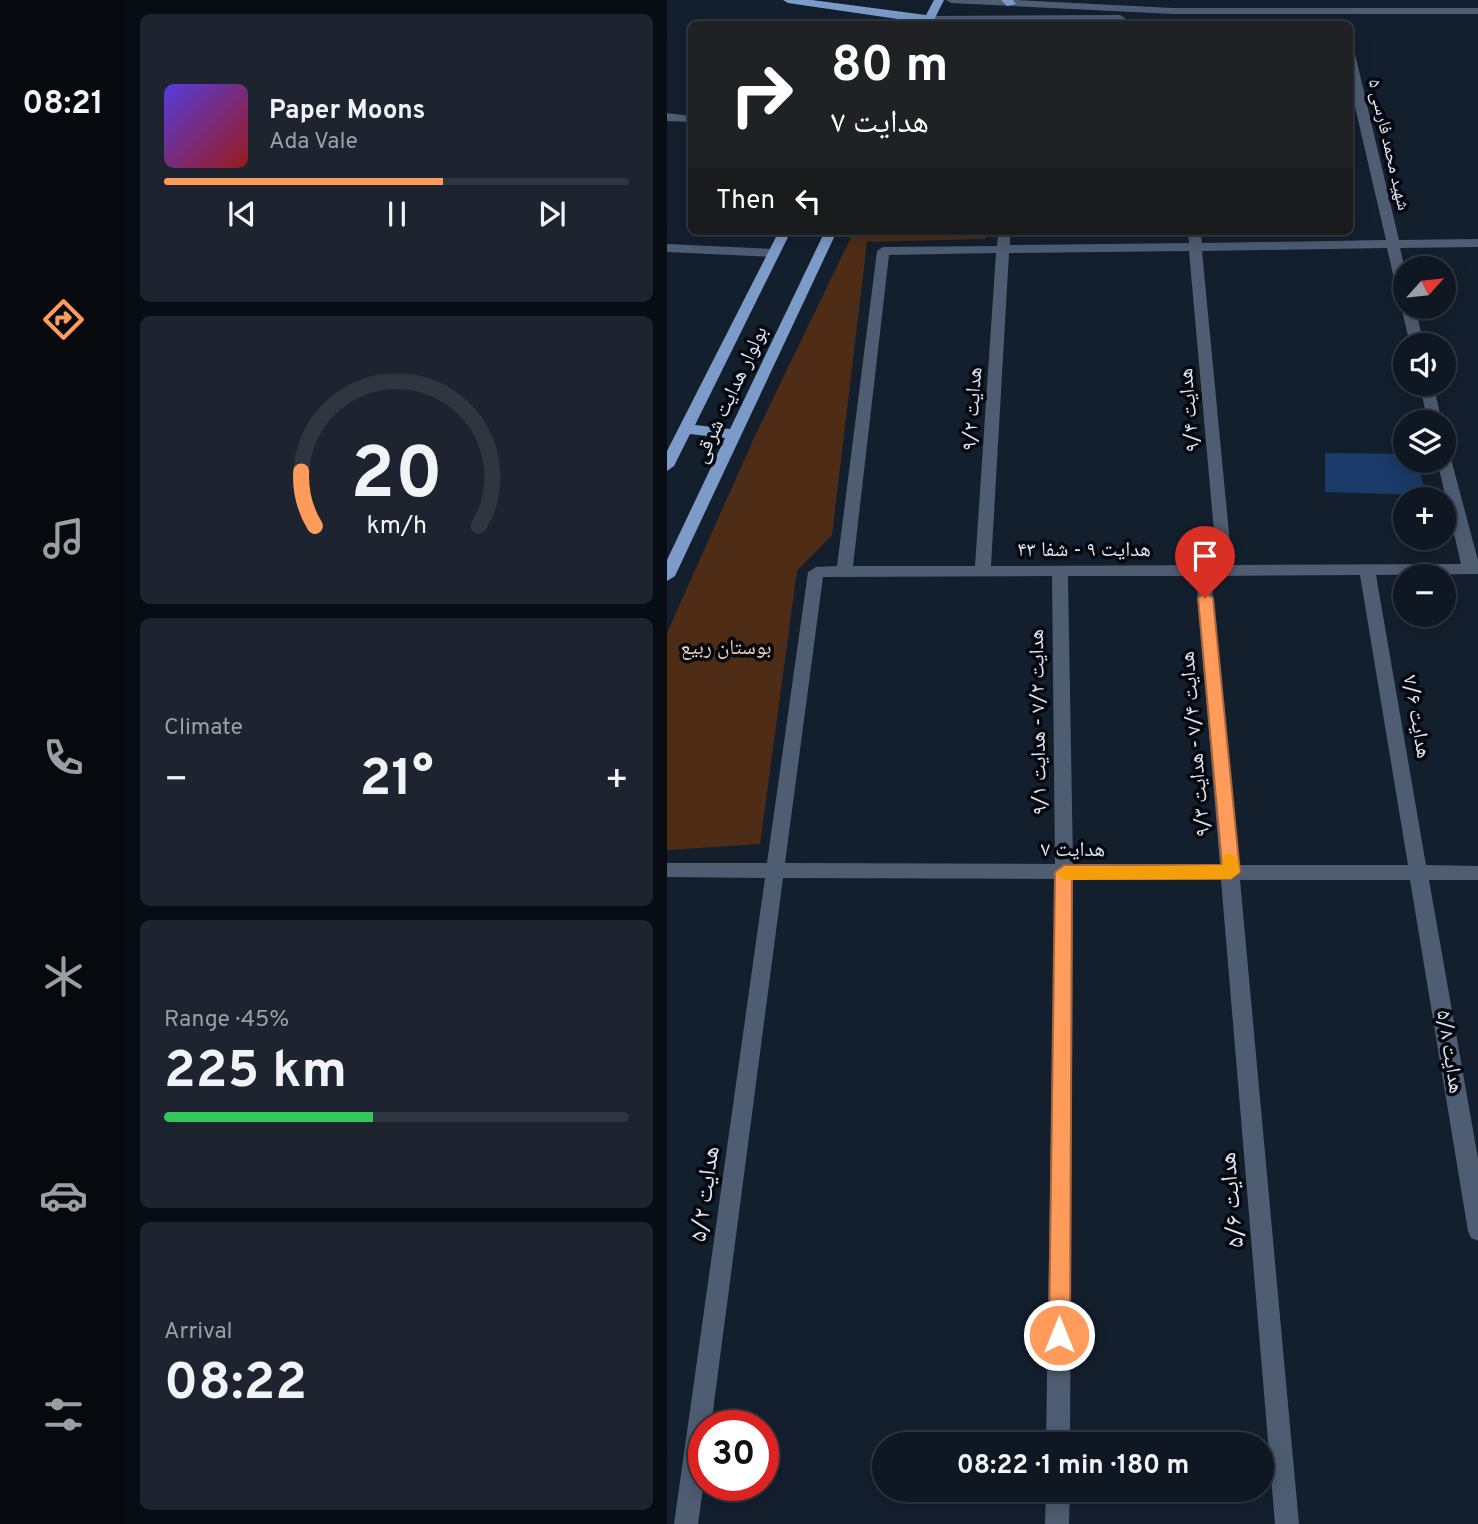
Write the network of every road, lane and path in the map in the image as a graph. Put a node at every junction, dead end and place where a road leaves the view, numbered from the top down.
1 (788, 0) edge
2 (892, 0) edge
3 (939, 0) edge
4 (951, 0) edge
5 (1008, 2) edge
6 (1339, 5) edge
7 (1198, 6) edge
8 (1172, 11) junction
9 (1478, 11) edge
10 (884, 13) junction
11 (880, 21) edge
12 (924, 21) edge
13 (929, 21) edge
14 (982, 21) edge
15 (1173, 21) edge
16 (1353, 71) edge
17 (667, 117) edge
18 (688, 119) edge
19 (783, 235) edge
20 (829, 235) edge
21 (1004, 235) edge
22 (1194, 235) edge
23 (1478, 243) edge
24 (1393, 244) junction
25 (1196, 247) junction
26 (667, 248) edge
27 (1004, 250) junction
28 (774, 253) junction
29 (1396, 256) edge
30 (686, 429) junction
31 (735, 435) junction
32 (667, 466) edge
33 (1448, 473) edge
34 (1474, 569) edge
35 (1203, 570) junction
36 (1225, 570) junction
37 (1367, 570) junction
38 (983, 571) junction
39 (1060, 571) junction
40 (816, 572) joint
41 (844, 572) junction
42 (667, 576) edge
43 (667, 870) edge
44 (777, 872) junction
45 (1064, 872) junction
46 (1231, 872) junction
47 (1419, 872) junction
48 (1478, 873) edge
49 (1478, 1231) edge
50 (1058, 1432) edge
51 (1058, 1502) edge
52 (686, 1524) edge
53 (1057, 1524) edge
54 (1287, 1524) edge

1 - 10 main road
2 - 10 main road
3 - 13 main road
4 - 5 street
5 - 8 street
6 - 7 street
6 - 9 street
7 - 8 street
8 - 14 street
8 - 15 street
10 - 11 main road
10 - 12 main road
16 - 24 street, شهید محمد فارسی ۵
17 - 18 street
19 - 28 main road, بولوار هدایت شرقی
20 - 31 main road, بولوار هدایت شرقی
21 - 27 street, هدایت ۹/۲
22 - 25 street, هدایت ۹/۴
23 - 24 street
24 - 25 street
24 - 29 street, شهید محمد فارسی ۵
25 - 27 street
25 - 36 street, هدایت ۹/۴
26 - 28 street
27 - 38 street, هدایت ۹/۲
27 - 41 street
28 - 30 main road, بولوار هدایت شرقی
30 - 31 main road
30 - 32 main road, بولوار هدایت شرقی
31 - 42 main road, بولوار هدایت شرقی
33 - 34 street
34 - 37 street, هدایت ۹ - شفا ۴۳
35 - 36 street, هدایت ۹ - شفا ۴۳
35 - 39 street, هدایت ۹ - شفا ۴۳
35 - 46 street, هدایت ۷/۴ - هدایت ۹/۳
36 - 37 street, هدایت ۹ - شفا ۴۳
37 - 47 street, هدایت ۷/۶
38 - 39 street, هدایت ۹ - شفا ۴۳
38 - 41 street, هدایت ۹ - شفا ۴۳
39 - 45 street, هدایت ۷/۲ - هدایت ۹/۱
40 - 41 street, هدایت ۹ - شفا ۴۳
40 - 44 street, هدایت ۵/۲
43 - 44 street, هدایت ۷
44 - 45 street, هدایت ۷
44 - 52 street, هدایت ۵/۲
45 - 46 street, هدایت ۷
45 - 50 street, هدایت ۷/۲ - هدایت ۹/۱
46 - 47 street, هدایت ۷
46 - 54 street, هدایت ۵/۶
47 - 48 street, هدایت ۷
47 - 49 street, هدایت ۵/۸
51 - 53 street

